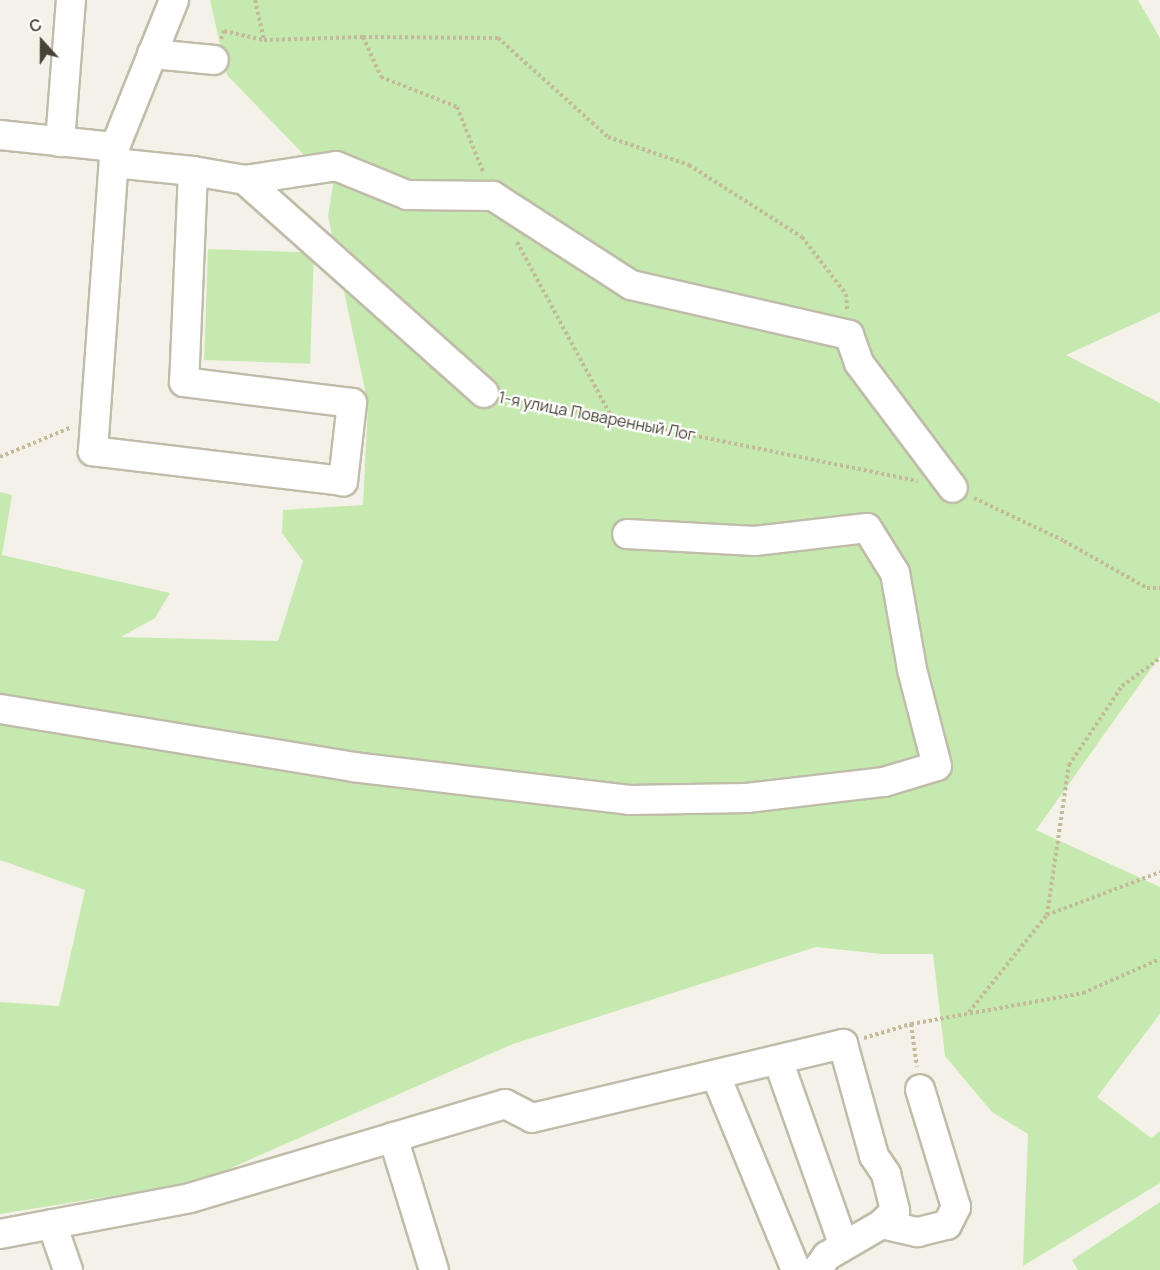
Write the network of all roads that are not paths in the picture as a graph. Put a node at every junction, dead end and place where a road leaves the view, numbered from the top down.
1 (71, 0) edge
2 (174, 0) edge
3 (152, 54) junction
4 (214, 60) road end
5 (0, 135) edge
6 (60, 141) junction
7 (114, 155) junction
8 (193, 171) junction
9 (245, 180) junction
10 (484, 393) road end
11 (953, 488) road end
12 (627, 534) dead end
13 (0, 709) edge
14 (778, 1060) junction
15 (716, 1076) junction
16 (920, 1089) road end
17 (393, 1137) junction
18 (52, 1224) junction
19 (882, 1224) junction
20 (0, 1233) edge
21 (844, 1246) junction
22 (68, 1270) edge
23 (434, 1270) edge
24 (796, 1270) edge
25 (817, 1270) edge

1 - 6 street
2 - 3 street
3 - 4 street
3 - 7 street
5 - 6 street
6 - 7 street
7 - 8 street
7 - 8 street
8 - 9 street
9 - 10 street, 1-я улица Поваренный Лог
9 - 11 street
12 - 13 street
14 - 15 street
14 - 19 street
14 - 21 street
15 - 17 street
15 - 24 street
16 - 19 street
17 - 18 street
17 - 23 street
18 - 20 street
18 - 22 street
19 - 21 street
21 - 25 street

